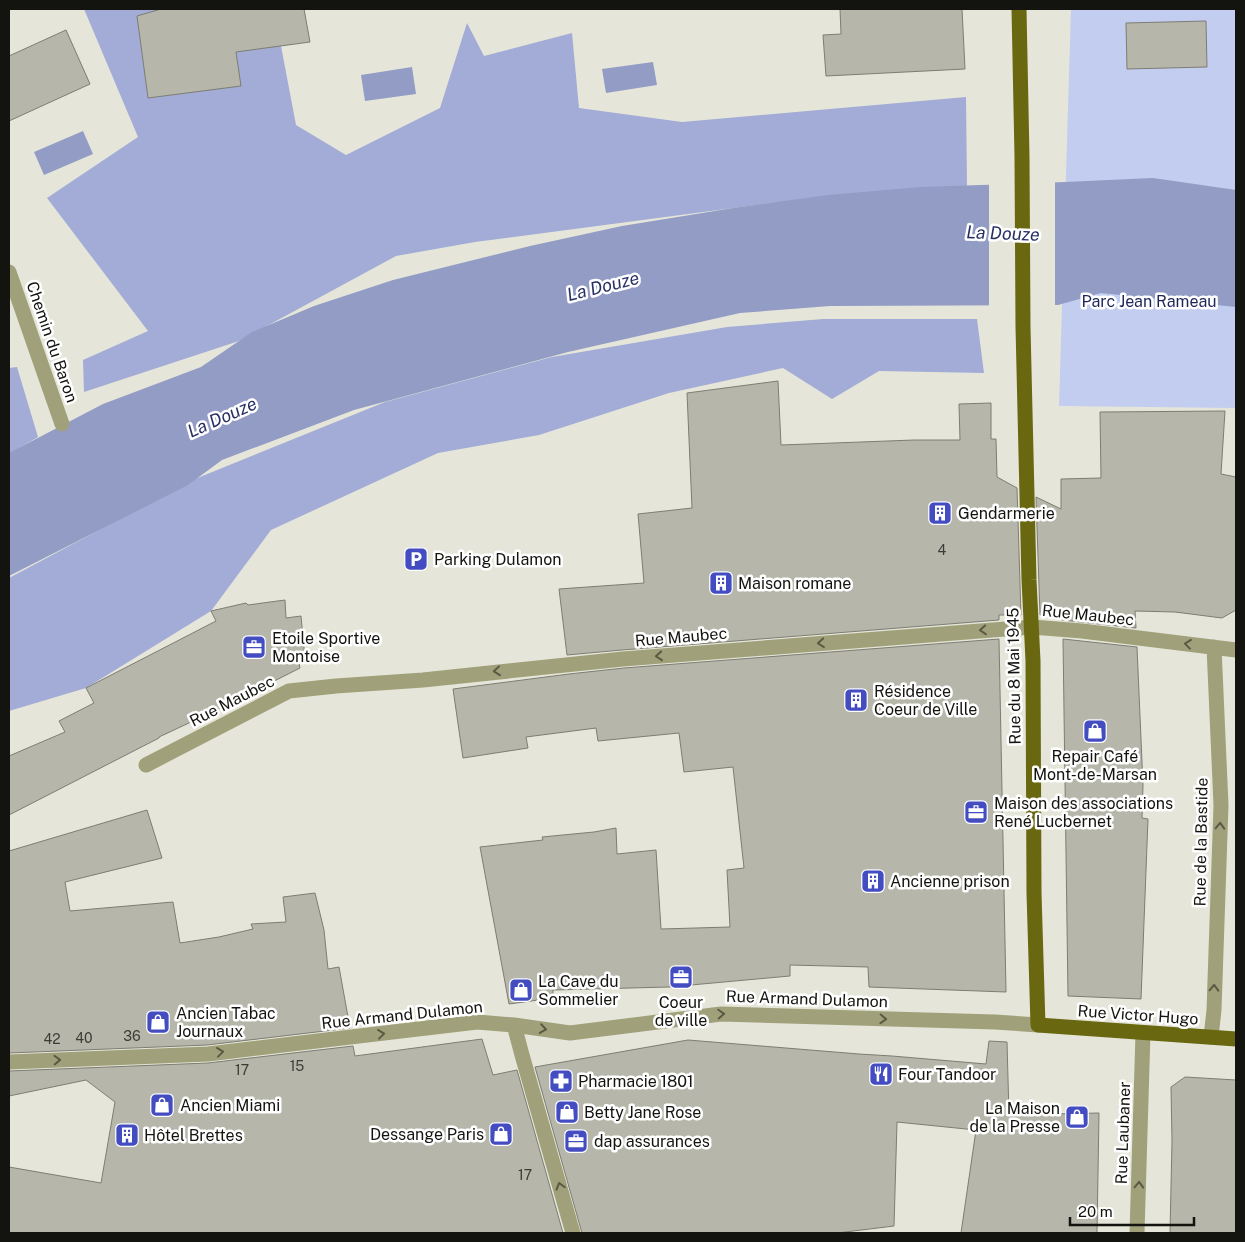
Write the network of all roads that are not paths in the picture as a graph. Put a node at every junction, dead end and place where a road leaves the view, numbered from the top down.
1 (1020, 9) edge
2 (9, 272) edge
3 (62, 424) dead end
4 (1032, 627) junction
5 (1214, 648) junction
6 (1236, 650) edge
7 (146, 765) dead end
8 (514, 1025) junction
9 (1038, 1025) junction
10 (1143, 1033) junction
11 (1211, 1037) junction
12 (1236, 1039) edge
13 (9, 1062) edge
14 (574, 1233) edge
15 (1137, 1233) edge

1 - 4 main road, Rue du 8 Mai 1945
2 - 3 street, Chemin du Baron
5 -> 4 street, Rue Maubec
4 -> 7 street, Rue Maubec
4 - 9 main road, Rue du 8 Mai 1945
5 - 6 street, Rue Maubec
11 -> 5 street, Rue de la Bastide
8 -> 9 street, Rue Armand Dulamon
13 -> 8 street, Rue Armand Dulamon
14 -> 8 street
9 - 10 main road, Rue Victor Hugo
10 - 11 main road, Rue Victor Hugo
15 -> 10 street, Rue Laubaner
11 - 12 main road, Rue Victor Hugo

